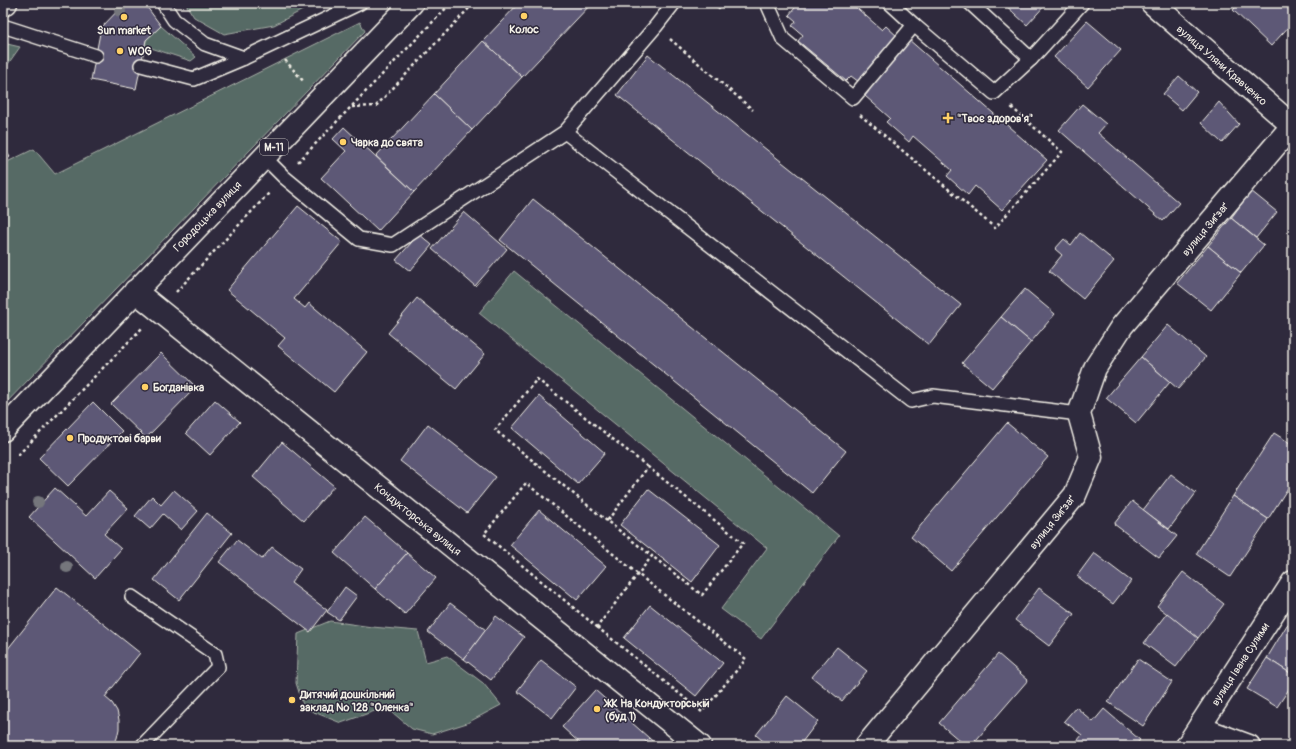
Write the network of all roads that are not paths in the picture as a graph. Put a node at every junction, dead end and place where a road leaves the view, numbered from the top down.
1 (6, 3) edge
2 (162, 3) edge
3 (360, 3) edge
4 (412, 3) edge
5 (674, 3) edge
6 (767, 3) edge
7 (890, 3) edge
8 (970, 3) edge
9 (1082, 3) edge
10 (1152, 3) edge
11 (3, 5) edge
12 (914, 25) junction
13 (3, 26) edge
14 (96, 56) dead end
15 (244, 58) junction
16 (1031, 59) junction
17 (141, 65) dead end
18 (1293, 126) edge
19 (565, 132) junction
20 (264, 157) junction
21 (136, 291) junction
22 (1080, 414) junction
23 (3, 430) edge
24 (1293, 582) edge
25 (132, 597) dead end
26 (1201, 724) junction
27 (142, 746) edge
28 (700, 746) edge
29 (866, 746) edge
30 (1186, 746) edge
31 (1249, 746) edge

1 - 11 street
2 - 15 lane
3 - 15 lane
4 - 20 street, Городоцька вулиця / М-11
5 - 19 lane
6 - 12 lane
7 - 12 lane
8 - 16 lane
9 - 16 lane
10 - 18 street, вулиця Уляни Кравченко
12 - 16 lane
13 - 14 lane
15 - 17 lane
18 - 22 street, вулиця Зиґзаґ
19 - 20 lane
19 - 22 lane
20 - 21 street, Городоцька вулиця / М-11
21 - 23 street, Городоцька вулиця / М-11
21 - 28 street, Кондукторська вулиця
22 - 29 street, вулиця Зиґзаґ
24 - 26 street, вулиця Івана Сулими
25 - 27 lane
26 - 30 street, вулиця Івана Сулими
26 - 31 street

